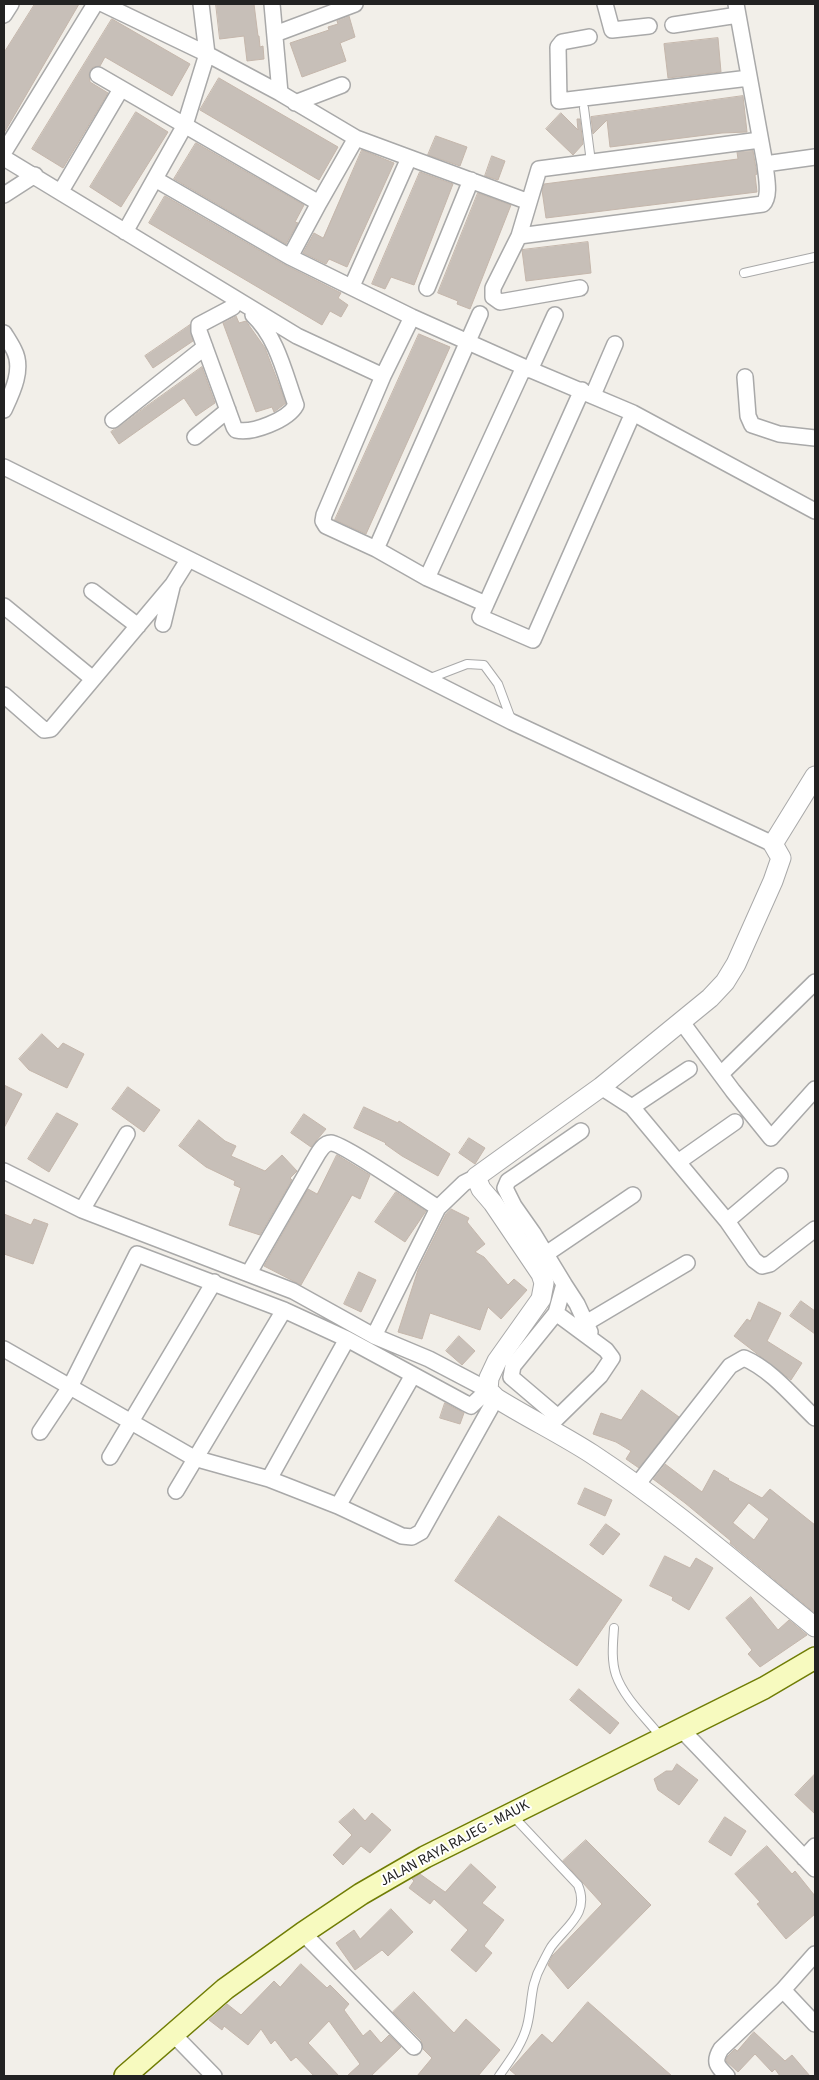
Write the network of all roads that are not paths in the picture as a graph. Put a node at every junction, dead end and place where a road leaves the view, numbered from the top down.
1 (11, 4) edge
2 (95, 4) edge
3 (103, 4) edge
4 (201, 4) edge
5 (272, 4) edge
6 (355, 4) edge
7 (605, 4) edge
8 (737, 10) edge
9 (4, 15) edge
10 (674, 25) dead end
11 (649, 26) dead end
12 (275, 34) junction
13 (589, 36) dead end
14 (207, 54) junction
15 (98, 75) dead end
16 (749, 78) junction
17 (342, 85) dead end
18 (121, 88) junction
19 (280, 93) junction
20 (295, 103) junction
21 (584, 108) dead end
22 (185, 125) junction
23 (356, 138) junction
24 (760, 140) junction
25 (4, 152) edge
26 (815, 157) edge
27 (4, 158) edge
28 (409, 158) junction
29 (591, 162) junction
30 (765, 164) junction
31 (35, 175) junction
32 (155, 179) junction
33 (471, 180) junction
34 (61, 192) junction
35 (4, 195) edge
36 (529, 202) junction
37 (319, 203) junction
38 (124, 232) junction
39 (519, 236) junction
40 (290, 257) junction
41 (815, 257) edge
42 (744, 273) dead end
43 (352, 286) junction
44 (427, 288) dead end
45 (580, 288) dead end
46 (234, 304) junction
47 (480, 314) dead end
48 (555, 315) dead end
49 (412, 317) junction
50 (4, 333) edge
51 (469, 341) junction
52 (615, 344) dead end
53 (205, 347) junction
54 (527, 369) junction
55 (383, 376) junction
56 (745, 378) dead end
57 (588, 393) junction
58 (4, 410) edge
59 (228, 410) junction
60 (633, 413) junction
61 (114, 420) dead end
62 (195, 437) dead end
63 (815, 438) edge
64 (4, 468) edge
65 (815, 511) edge
66 (376, 549) junction
67 (188, 560) junction
68 (426, 578) junction
69 (173, 584) junction
70 (92, 591) dead end
71 (486, 604) junction
72 (4, 606) edge
73 (163, 624) dead end
74 (138, 626) junction
75 (93, 679) junction
76 (428, 679) junction
77 (4, 695) edge
78 (512, 722) junction
79 (815, 776) edge
80 (777, 851) junction
81 (815, 982) edge
82 (681, 1020) junction
83 (689, 1069) dead end
84 (721, 1074) junction
85 (600, 1087) junction
86 (815, 1090) edge
87 (632, 1107) junction
88 (735, 1122) dead end
89 (581, 1131) dead end
90 (127, 1134) dead end
91 (678, 1162) junction
92 (4, 1171) edge
93 (780, 1176) dead end
94 (476, 1177) junction
95 (633, 1195) dead end
96 (438, 1208) junction
97 (82, 1210) junction
98 (727, 1221) junction
99 (815, 1229) edge
100 (546, 1254) junction
101 (687, 1263) dead end
102 (249, 1273) junction
103 (214, 1282) junction
104 (564, 1284) junction
105 (284, 1310) junction
106 (556, 1313) junction
107 (586, 1323) junction
108 (374, 1336) junction
109 (347, 1340) junction
110 (593, 1340) junction
111 (4, 1349) edge
112 (413, 1375) junction
113 (70, 1387) junction
114 (492, 1394) junction
115 (815, 1418) edge
116 (553, 1422) junction
117 (131, 1423) junction
118 (40, 1432) dead end
119 (110, 1457) dead end
120 (194, 1458) junction
121 (268, 1479) junction
122 (636, 1486) junction
123 (176, 1491) dead end
124 (338, 1506) junction
125 (614, 1628) dead end
126 (815, 1628) edge
127 (815, 1658) edge
128 (671, 1733) junction
129 (511, 1814) junction
130 (815, 1846) edge
131 (804, 1858) junction
132 (815, 1869) edge
133 (302, 1933) junction
134 (815, 1954) edge
135 (783, 1990) junction
136 (815, 2024) edge
137 (173, 2034) junction
138 (414, 2047) dead end
139 (125, 2076) edge
140 (214, 2076) edge
141 (499, 2076) edge
142 (727, 2076) edge

1 - 9 street
2 - 25 street
3 - 14 street
4 - 14 street
5 - 12 street
6 - 12 street
7 - 11 street
8 - 10 street
8 - 16 street
12 - 19 street
13 - 16 street
14 - 19 street
14 - 22 street
15 - 18 street
16 - 24 street
17 - 20 street
18 - 22 street
18 - 34 street
19 - 20 street
20 - 23 street
21 - 29 lane
22 - 32 street
22 - 37 street
23 - 28 street
23 - 37 street
24 - 29 street
24 - 30 street
26 - 30 street
27 - 31 street
28 - 33 street
28 - 43 street
29 - 36 street
30 - 39 street
31 - 34 street
31 - 35 street
32 - 38 street
32 - 40 street
33 - 36 street
33 - 44 street
34 - 38 street
36 - 39 street
37 - 40 street
38 - 46 street
39 - 45 street
40 - 43 street
41 - 42 lane
43 - 49 street
46 - 53 street
46 - 55 street
46 - 59 street
47 - 51 street
48 - 54 street
49 - 51 street
49 - 55 street
50 - 58 street
51 - 54 street
51 - 66 street
52 - 57 street
53 - 59 street
53 - 61 street
54 - 57 street
54 - 68 street
55 - 66 street
56 - 63 street
57 - 60 street
57 - 71 street
59 - 62 street
60 - 65 street
60 - 71 street
64 - 67 street
66 - 68 street
67 - 69 street
67 - 76 street
68 - 71 street
69 - 73 street
69 - 74 street
70 - 74 street
72 - 75 street
74 - 75 street
75 - 77 street
76 - 78 street
76 - 78 lane
78 - 80 street
79 - 80 street
80 - 82 street
81 - 84 street
82 - 84 street
82 - 85 street
83 - 87 street
84 - 86 street
85 - 87 street
85 - 94 street
87 - 91 street
88 - 91 street
89 - 100 street
90 - 97 street
91 - 98 street
92 - 97 street
93 - 98 street
94 - 96 street
94 - 114 street
95 - 100 street
96 - 102 street
96 - 108 street
97 - 102 street
98 - 99 street
100 - 104 street
101 - 107 street
102 - 108 street
103 - 105 street
103 - 113 street
103 - 117 street
104 - 106 street
104 - 107 street
105 - 109 street
105 - 120 street
106 - 110 street
106 - 116 street
107 - 110 street
108 - 114 street
109 - 112 street
109 - 121 street
110 - 116 street
111 - 113 street
112 - 114 street
112 - 124 street
113 - 117 street
113 - 118 street
114 - 116 street
114 - 124 street
115 - 122 street
116 - 122 street
117 - 119 street
117 - 120 street
120 - 121 street
120 - 123 street
121 - 124 street
122 - 126 street
125 - 128 lane
127 - 128 main road, JALAN RAYA RAJEG - MAUK
128 - 129 main road, JALAN RAYA RAJEG - MAUK
128 - 131 street
129 - 133 main road, JALAN RAYA RAJEG - MAUK
129 - 141 lane
130 - 131 street
131 - 132 street
133 - 137 main road, JALAN RAYA RAJEG - MAUK
133 - 138 street
134 - 135 street
135 - 136 street
135 - 142 street
137 - 139 main road, JALAN RAYA RAJEG - MAUK
137 - 140 street

